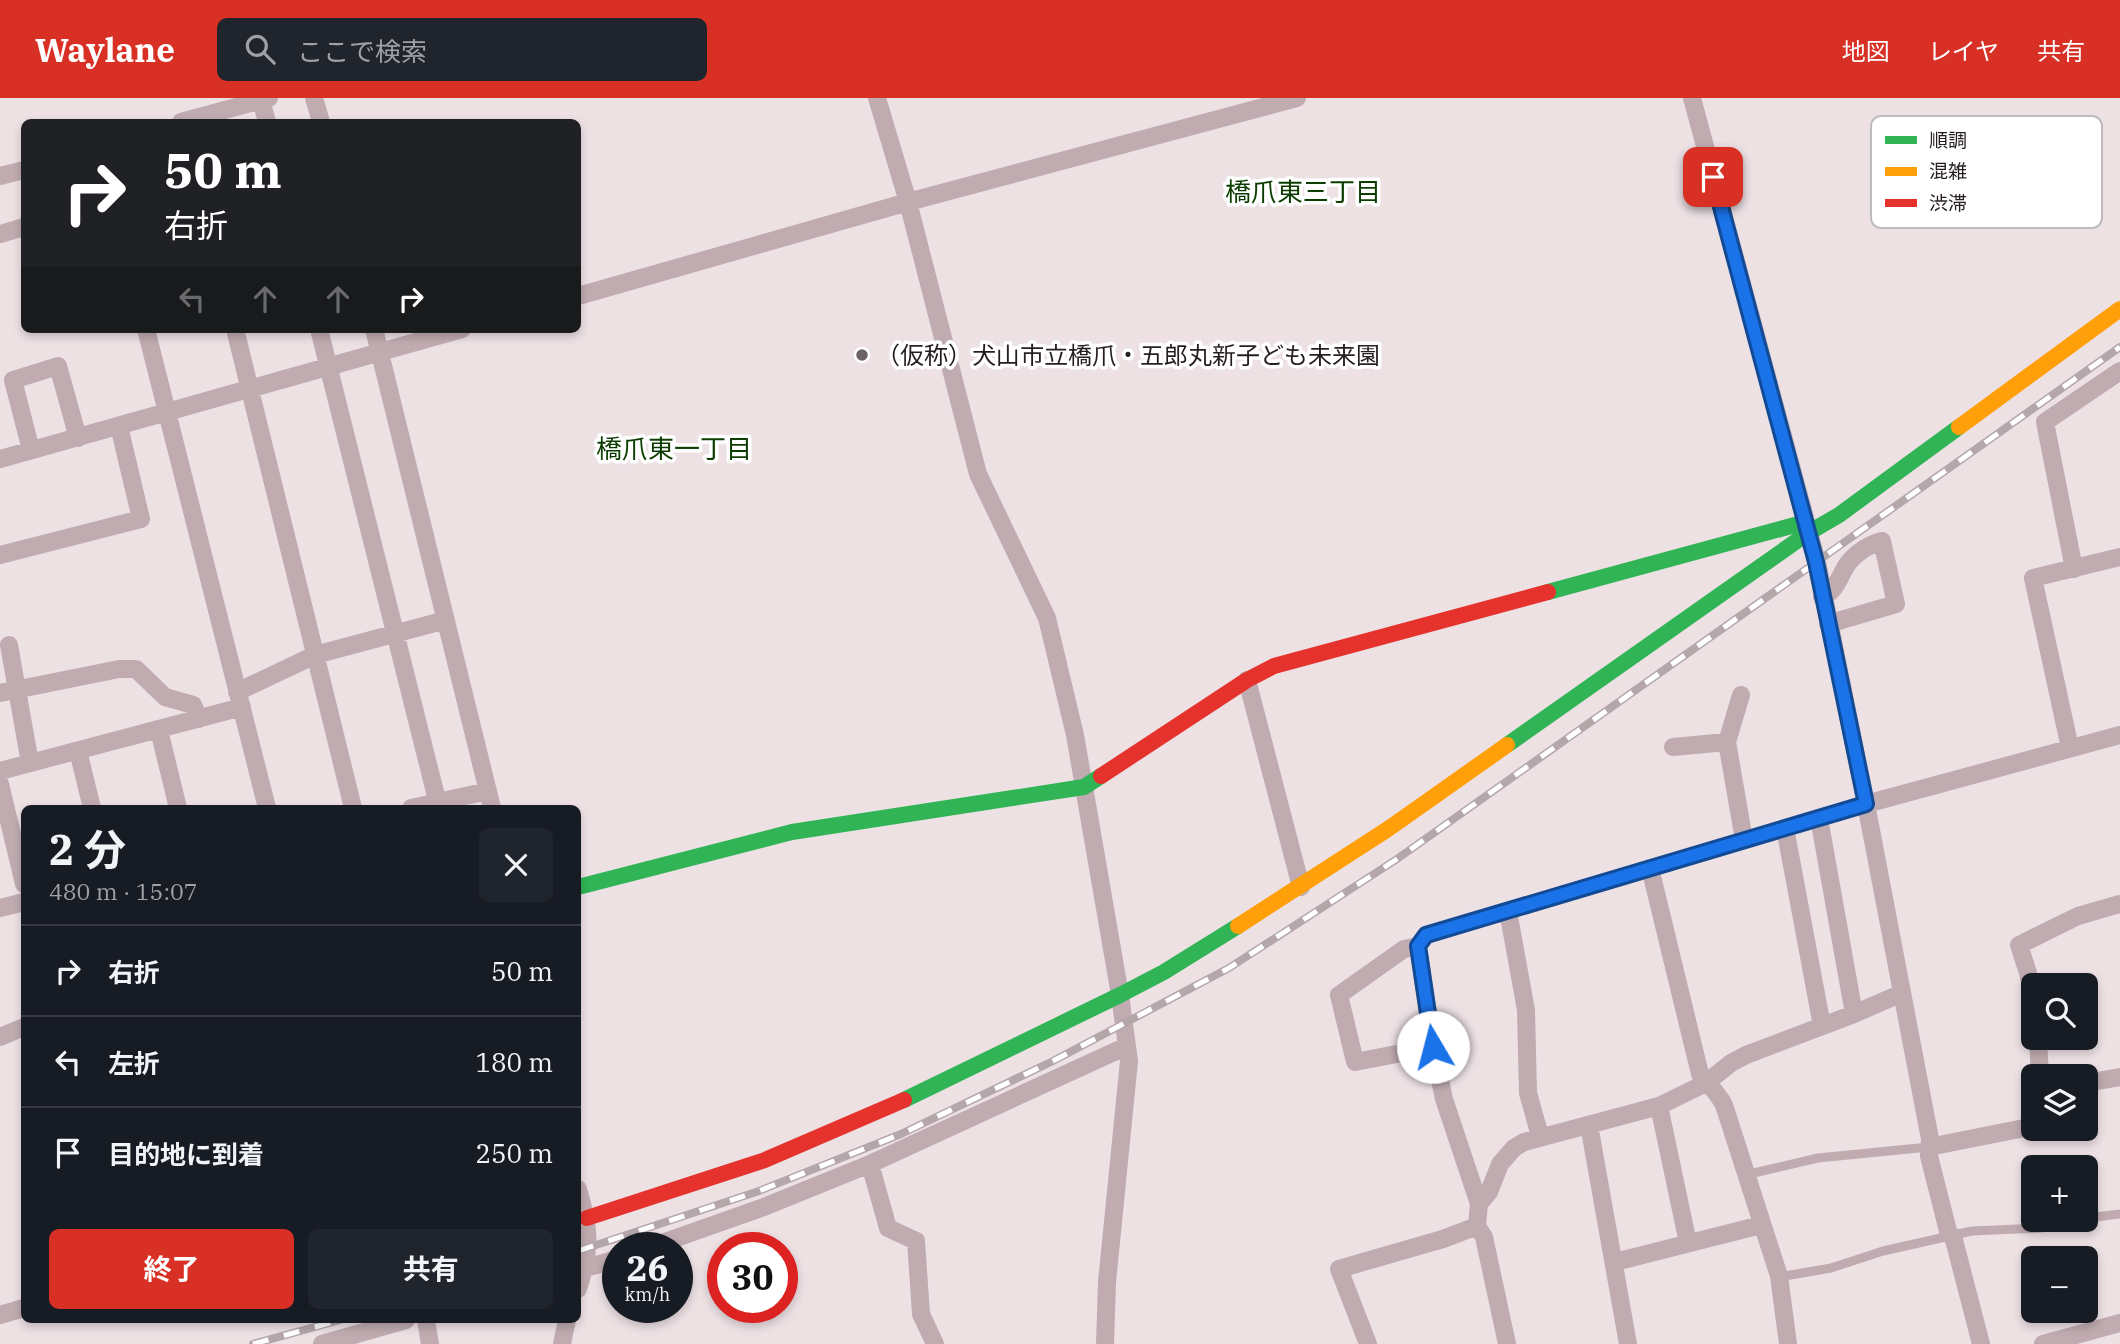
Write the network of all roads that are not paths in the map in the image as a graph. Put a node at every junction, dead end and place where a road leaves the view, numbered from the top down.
1 (314, 98) edge
2 (877, 98) edge
3 (1297, 98) edge
4 (1692, 98) edge
5 (265, 99) edge
6 (194, 119) edge
7 (267, 119) edge
8 (320, 119) edge
9 (21, 171) edge
10 (0, 176) edge
11 (908, 202) junction
12 (21, 228) edge
13 (0, 234) edge
14 (581, 295) edge
15 (2120, 309) edge
16 (147, 333) edge
17 (235, 333) edge
18 (319, 333) edge
19 (375, 333) edge
20 (447, 333) edge
21 (379, 352) junction
22 (328, 367) junction
23 (2120, 371) edge
24 (250, 389) junction
25 (169, 412) junction
26 (119, 426) junction
27 (78, 438) junction
28 (31, 450) junction
29 (0, 459) edge
30 (1807, 527) junction
31 (0, 555) edge
32 (2120, 557) edge
33 (2074, 569) junction
34 (1822, 597) junction
35 (446, 620) junction
36 (1828, 624) junction
37 (395, 634) junction
38 (9, 645) dead end
39 (315, 655) junction
40 (1247, 680) junction
41 (8, 692) edge
42 (1741, 695) dead end
43 (239, 700) junction
44 (199, 719) junction
45 (159, 730) junction
46 (2120, 735) edge
47 (1727, 742) junction
48 (1673, 747) dead end
49 (2070, 748) junction
50 (78, 751) junction
51 (30, 763) junction
52 (0, 771) edge
53 (0, 785) edge
54 (1084, 787) junction
55 (490, 800) edge
56 (1866, 804) junction
57 (91, 805) edge
58 (177, 805) edge
59 (266, 805) edge
60 (352, 805) edge
61 (438, 805) edge
62 (1819, 818) junction
63 (1785, 828) junction
64 (1744, 841) junction
65 (1650, 868) junction
66 (21, 872) edge
67 (581, 886) edge
68 (1301, 887) junction
69 (21, 903) edge
70 (2120, 904) edge
71 (0, 908) edge
72 (1508, 911) junction
73 (1418, 946) junction
74 (2028, 973) edge
75 (1902, 993) junction
76 (1120, 995) junction
77 (1854, 1014) junction
78 (1822, 1026) junction
79 (21, 1028) edge
80 (0, 1037) edge
81 (1127, 1046) junction
82 (1433, 1047) junction
83 (2120, 1077) edge
84 (2098, 1081) edge
85 (1706, 1083) junction
86 (1658, 1106) junction
87 (1589, 1125) junction
88 (2021, 1129) edge
89 (1540, 1136) junction
90 (1929, 1147) junction
91 (870, 1164) junction
92 (1745, 1175) junction
93 (581, 1199) edge
94 (1479, 1204) junction
95 (2120, 1214) edge
96 (2098, 1217) edge
97 (587, 1218) junction
98 (1761, 1224) junction
99 (1477, 1226) junction
100 (2021, 1229) edge
101 (693, 1232) edge
102 (1951, 1236) junction
103 (1688, 1243) junction
104 (1615, 1262) junction
105 (602, 1264) edge
106 (581, 1270) edge
107 (1779, 1277) junction
108 (21, 1309) edge
109 (0, 1315) edge
110 (397, 1323) edge
111 (426, 1323) edge
112 (566, 1323) edge
113 (2120, 1323) edge
114 (343, 1341) edge
115 (322, 1344) edge
116 (430, 1344) edge
117 (562, 1344) edge
118 (935, 1344) edge
119 (1105, 1344) edge
120 (1368, 1344) edge
121 (1507, 1344) edge
122 (1628, 1344) edge
123 (1788, 1344) edge
124 (1980, 1344) edge
125 (2042, 1344) edge

1 - 8 street
2 - 11 street
3 - 11 street
4 - 30 street
5 - 6 street
5 - 7 street
9 - 10 street
11 - 14 street
11 - 54 street
12 - 13 street
15 - 30 street
16 - 25 street
17 - 24 street
18 - 22 street
19 - 21 street
20 - 21 street
21 - 22 street
21 - 35 street
22 - 24 street
22 - 37 street
23 - 33 street
24 - 25 street
24 - 39 street
25 - 26 street
25 - 43 street
26 - 27 street
26 - 31 street
27 - 28 street
27 - 28 street
28 - 29 street
30 - 34 street
30 - 40 street
30 - 68 street
32 - 33 street
33 - 49 street
34 - 36 street
34 - 36 street
35 - 37 street
35 - 55 street
36 - 56 street
37 - 39 street
37 - 61 street
38 - 41 street
39 - 43 street
39 - 60 street
40 - 54 street
40 - 68 street
41 - 44 street
41 - 51 street
42 - 47 street
43 - 44 street
43 - 59 street
44 - 45 street
45 - 50 street
45 - 58 street
46 - 49 street
47 - 48 street
47 - 64 street
49 - 56 street
50 - 51 street
50 - 57 street
51 - 52 street
53 - 66 street
54 - 67 street
54 - 76 street
55 - 61 street
56 - 62 street
56 - 75 street
62 - 63 street
62 - 77 street
63 - 64 street
63 - 78 street
64 - 65 street
65 - 72 street
65 - 85 street
68 - 76 street
69 - 71 street
70 - 74 street
72 - 73 street
72 - 89 street
73 - 82 street
73 - 82 street
75 - 77 street
75 - 90 street
76 - 81 street
76 - 97 street
77 - 78 street
78 - 85 street
79 - 80 street
81 - 91 street
81 - 119 street
82 - 94 street
83 - 84 street
85 - 86 street
85 - 92 street
86 - 87 street
86 - 103 street
87 - 89 street
87 - 104 street
88 - 90 street
89 - 94 street
90 - 92 lane
90 - 102 street
91 - 101 street
91 - 118 street
92 - 98 street
93 - 97 street
94 - 99 street
95 - 96 lane
97 - 106 street
98 - 103 street
98 - 107 street
99 - 120 street
99 - 121 street
100 - 102 lane
102 - 107 lane
102 - 124 street
103 - 104 street
104 - 122 street
105 - 106 street
107 - 123 street
108 - 109 street
110 - 114 street
111 - 116 street
112 - 117 street
113 - 125 street
114 - 115 street

